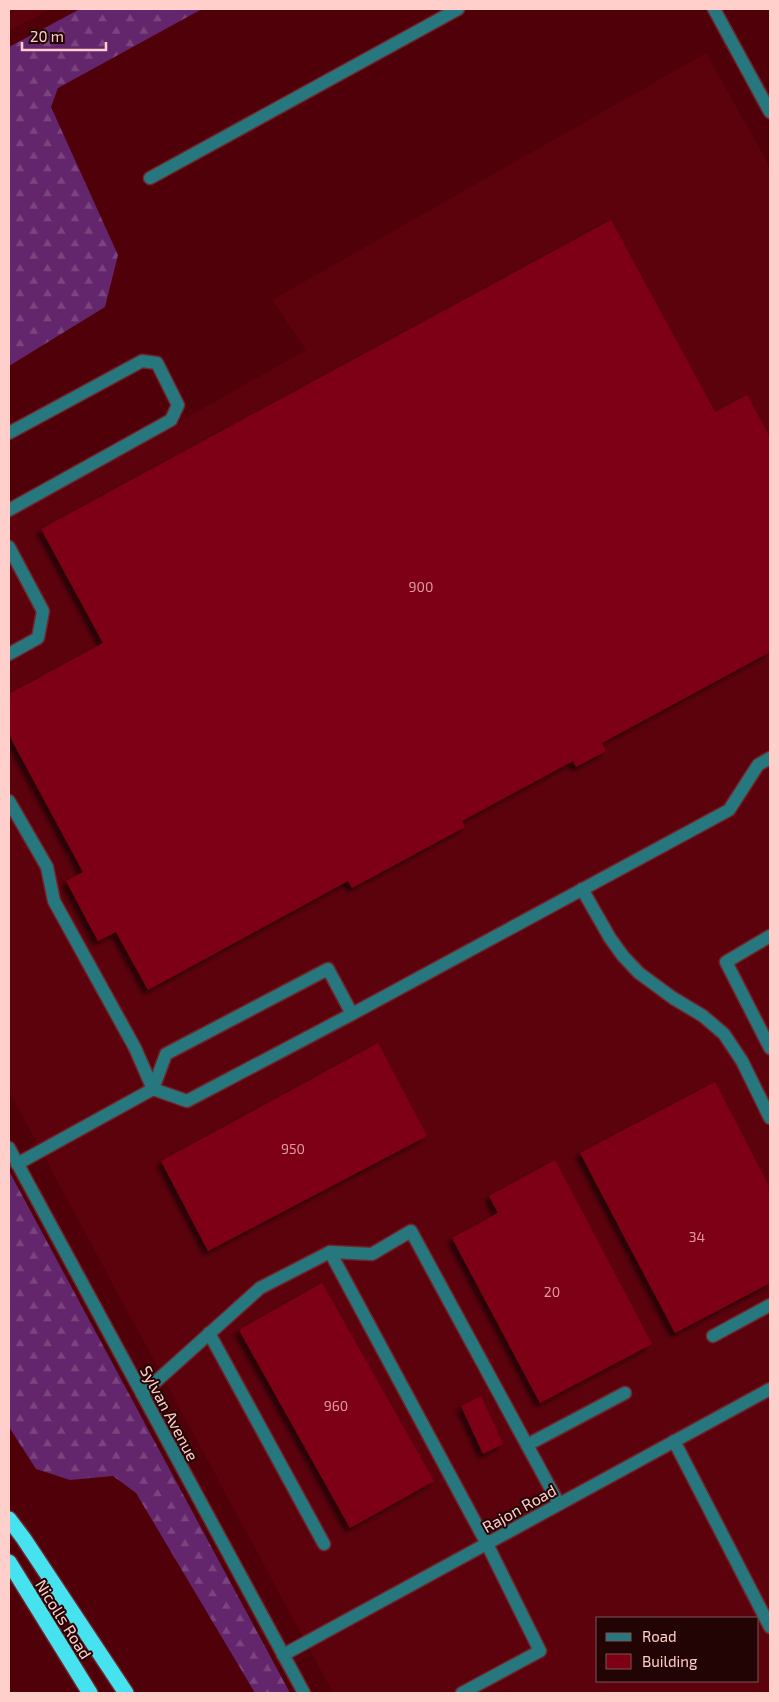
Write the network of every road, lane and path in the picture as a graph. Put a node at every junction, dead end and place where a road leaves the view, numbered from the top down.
1 (458, 9) edge
2 (714, 9) edge
3 (770, 112) edge
4 (150, 178) dead end
5 (9, 433) edge
6 (9, 510) edge
7 (9, 547) edge
8 (9, 654) edge
9 (770, 758) edge
10 (9, 801) edge
11 (582, 889) junction
12 (770, 936) edge
13 (352, 1014) junction
14 (770, 1048) edge
15 (153, 1089) junction
16 (770, 1118) edge
17 (9, 1148) edge
18 (17, 1164) junction
19 (330, 1252) junction
20 (770, 1305) edge
21 (209, 1333) junction
22 (713, 1336) dead end
23 (770, 1389) edge
24 (625, 1393) dead end
25 (142, 1394) junction
26 (674, 1442) junction
27 (527, 1445) junction
28 (559, 1504) junction
29 (9, 1519) edge
30 (324, 1544) dead end
31 (487, 1544) junction
32 (9, 1562) edge
33 (770, 1627) edge
34 (283, 1655) junction
35 (90, 1693) edge
36 (126, 1693) edge
37 (304, 1693) edge
38 (462, 1693) edge

1 - 4 street
2 - 3 street
5 - 6 street
7 - 8 street
9 - 11 street
10 - 15 street
11 - 13 street
11 - 16 street
12 - 14 street
13 - 15 street
13 - 15 street
15 - 18 street
17 - 18 street, Sylvan Avenue
18 - 25 street, Sylvan Avenue
19 - 21 street
19 - 27 street
19 - 31 street
20 - 22 street
21 - 25 street
21 - 30 street
23 - 26 street, Rajon Road
24 - 27 street
25 - 34 street, Sylvan Avenue
26 - 28 street, Rajon Road
26 - 33 street
27 - 28 street
28 - 31 street, Rajon Road
29 - 36 highway
31 - 34 street, Rajon Road
31 - 38 street
32 - 35 highway, Nicolls Road
34 - 37 street, Sylvan Avenue

